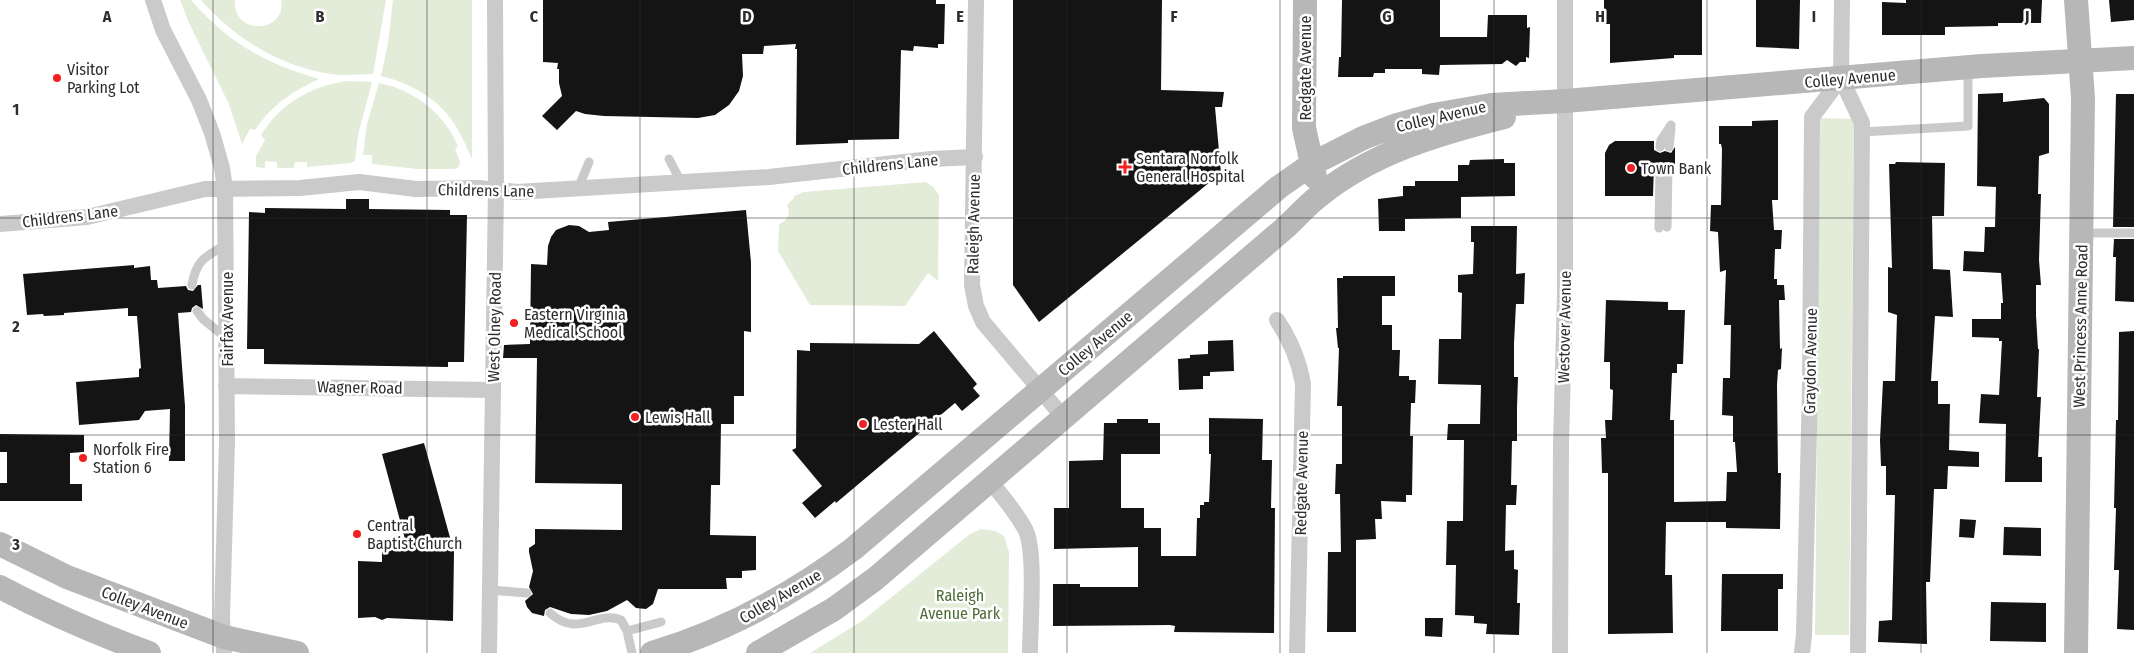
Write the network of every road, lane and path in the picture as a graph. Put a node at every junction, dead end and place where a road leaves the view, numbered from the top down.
1 (153, 0) edge
2 (495, 0) edge
3 (976, 0) edge
4 (1305, 0) edge
5 (1565, 0) edge
6 (1842, 0) edge
7 (2076, 0) edge
8 (2134, 58) edge
9 (2080, 61) junction
10 (1968, 68) junction
11 (1841, 78) junction
12 (1565, 101) junction
13 (1671, 125) dead end
14 (1862, 132) junction
15 (1665, 147) dead end
16 (975, 157) junction
17 (669, 159) dead end
18 (589, 162) dead end
19 (1312, 164) junction
20 (1664, 168) dead end
21 (681, 182) junction
22 (225, 188) junction
23 (578, 189) junction
24 (496, 190) junction
25 (1320, 195) junction
26 (0, 224) edge
27 (1663, 228) dead end
28 (2081, 233) junction
29 (2134, 233) edge
30 (227, 244) junction
31 (192, 285) dead end
32 (197, 311) dead end
33 (1277, 320) dead end
34 (227, 339) junction
35 (226, 386) junction
36 (493, 390) junction
37 (1040, 390) junction
38 (1064, 418) junction
39 (990, 481) junction
40 (0, 544) edge
41 (0, 587) edge
42 (490, 590) junction
43 (527, 593) dead end
44 (550, 613) dead end
45 (661, 622) dead end
46 (627, 630) junction
47 (224, 645) edge
48 (149, 653) edge
49 (297, 653) edge
50 (489, 653) edge
51 (632, 653) edge
52 (652, 653) edge
53 (758, 653) edge
54 (1030, 653) edge
55 (1297, 653) edge
56 (1560, 653) edge
57 (1802, 653) edge
58 (1858, 653) edge
59 (2076, 653) edge

1 - 22 street, Fairfax Avenue
2 - 24 street, West Olney Road
3 - 16 street, Raleigh Avenue
4 - 19 main road, Redgate Avenue
5 - 12 street, Westover Avenue
6 - 11 street
7 - 9 main road, West Princess Anne Road
8 - 9 main road, Colley Avenue
9 - 10 main road, Colley Avenue
9 - 28 main road, West Princess Anne Road
10 - 11 main road, Colley Avenue
10 - 14 lane
11 - 12 main road, Colley Avenue
11 - 14 street
11 - 57 street, Graydon Avenue
12 - 19 main road, Colley Avenue
12 - 25 main road, Colley Avenue
12 - 56 street, Westover Avenue
13 - 15 lane
14 - 58 street
16 - 21 street, Childrens Lane
16 - 37 street, Raleigh Avenue
17 - 21 lane
18 - 23 lane
19 - 25 main road, Redgate Avenue
19 - 37 main road, Colley Avenue
20 - 27 lane
21 - 23 street, Childrens Lane
22 - 24 street, Childrens Lane
22 - 26 street, Childrens Lane
22 - 30 street, Fairfax Avenue
23 - 24 street, Childrens Lane
24 - 36 street, West Olney Road
25 - 38 main road, Colley Avenue
28 - 29 lane
28 - 59 main road, West Princess Anne Road
30 - 31 lane
30 - 34 street, Fairfax Avenue
32 - 34 lane
33 - 55 street, Redgate Avenue
34 - 35 street, Fairfax Avenue
35 - 36 street, Wagner Road
35 - 47 street, Fairfax Avenue
36 - 42 street, West Olney Road
37 - 38 street, Raleigh Avenue
37 - 52 main road, Colley Avenue
38 - 39 main road, Colley Avenue
39 - 53 main road, Colley Avenue
39 - 54 street
40 - 47 main road, Colley Avenue
41 - 48 main road
42 - 43 lane
42 - 50 street, West Olney Road
44 - 46 lane
45 - 46 lane
46 - 51 lane
47 - 49 main road, Colley Avenue

